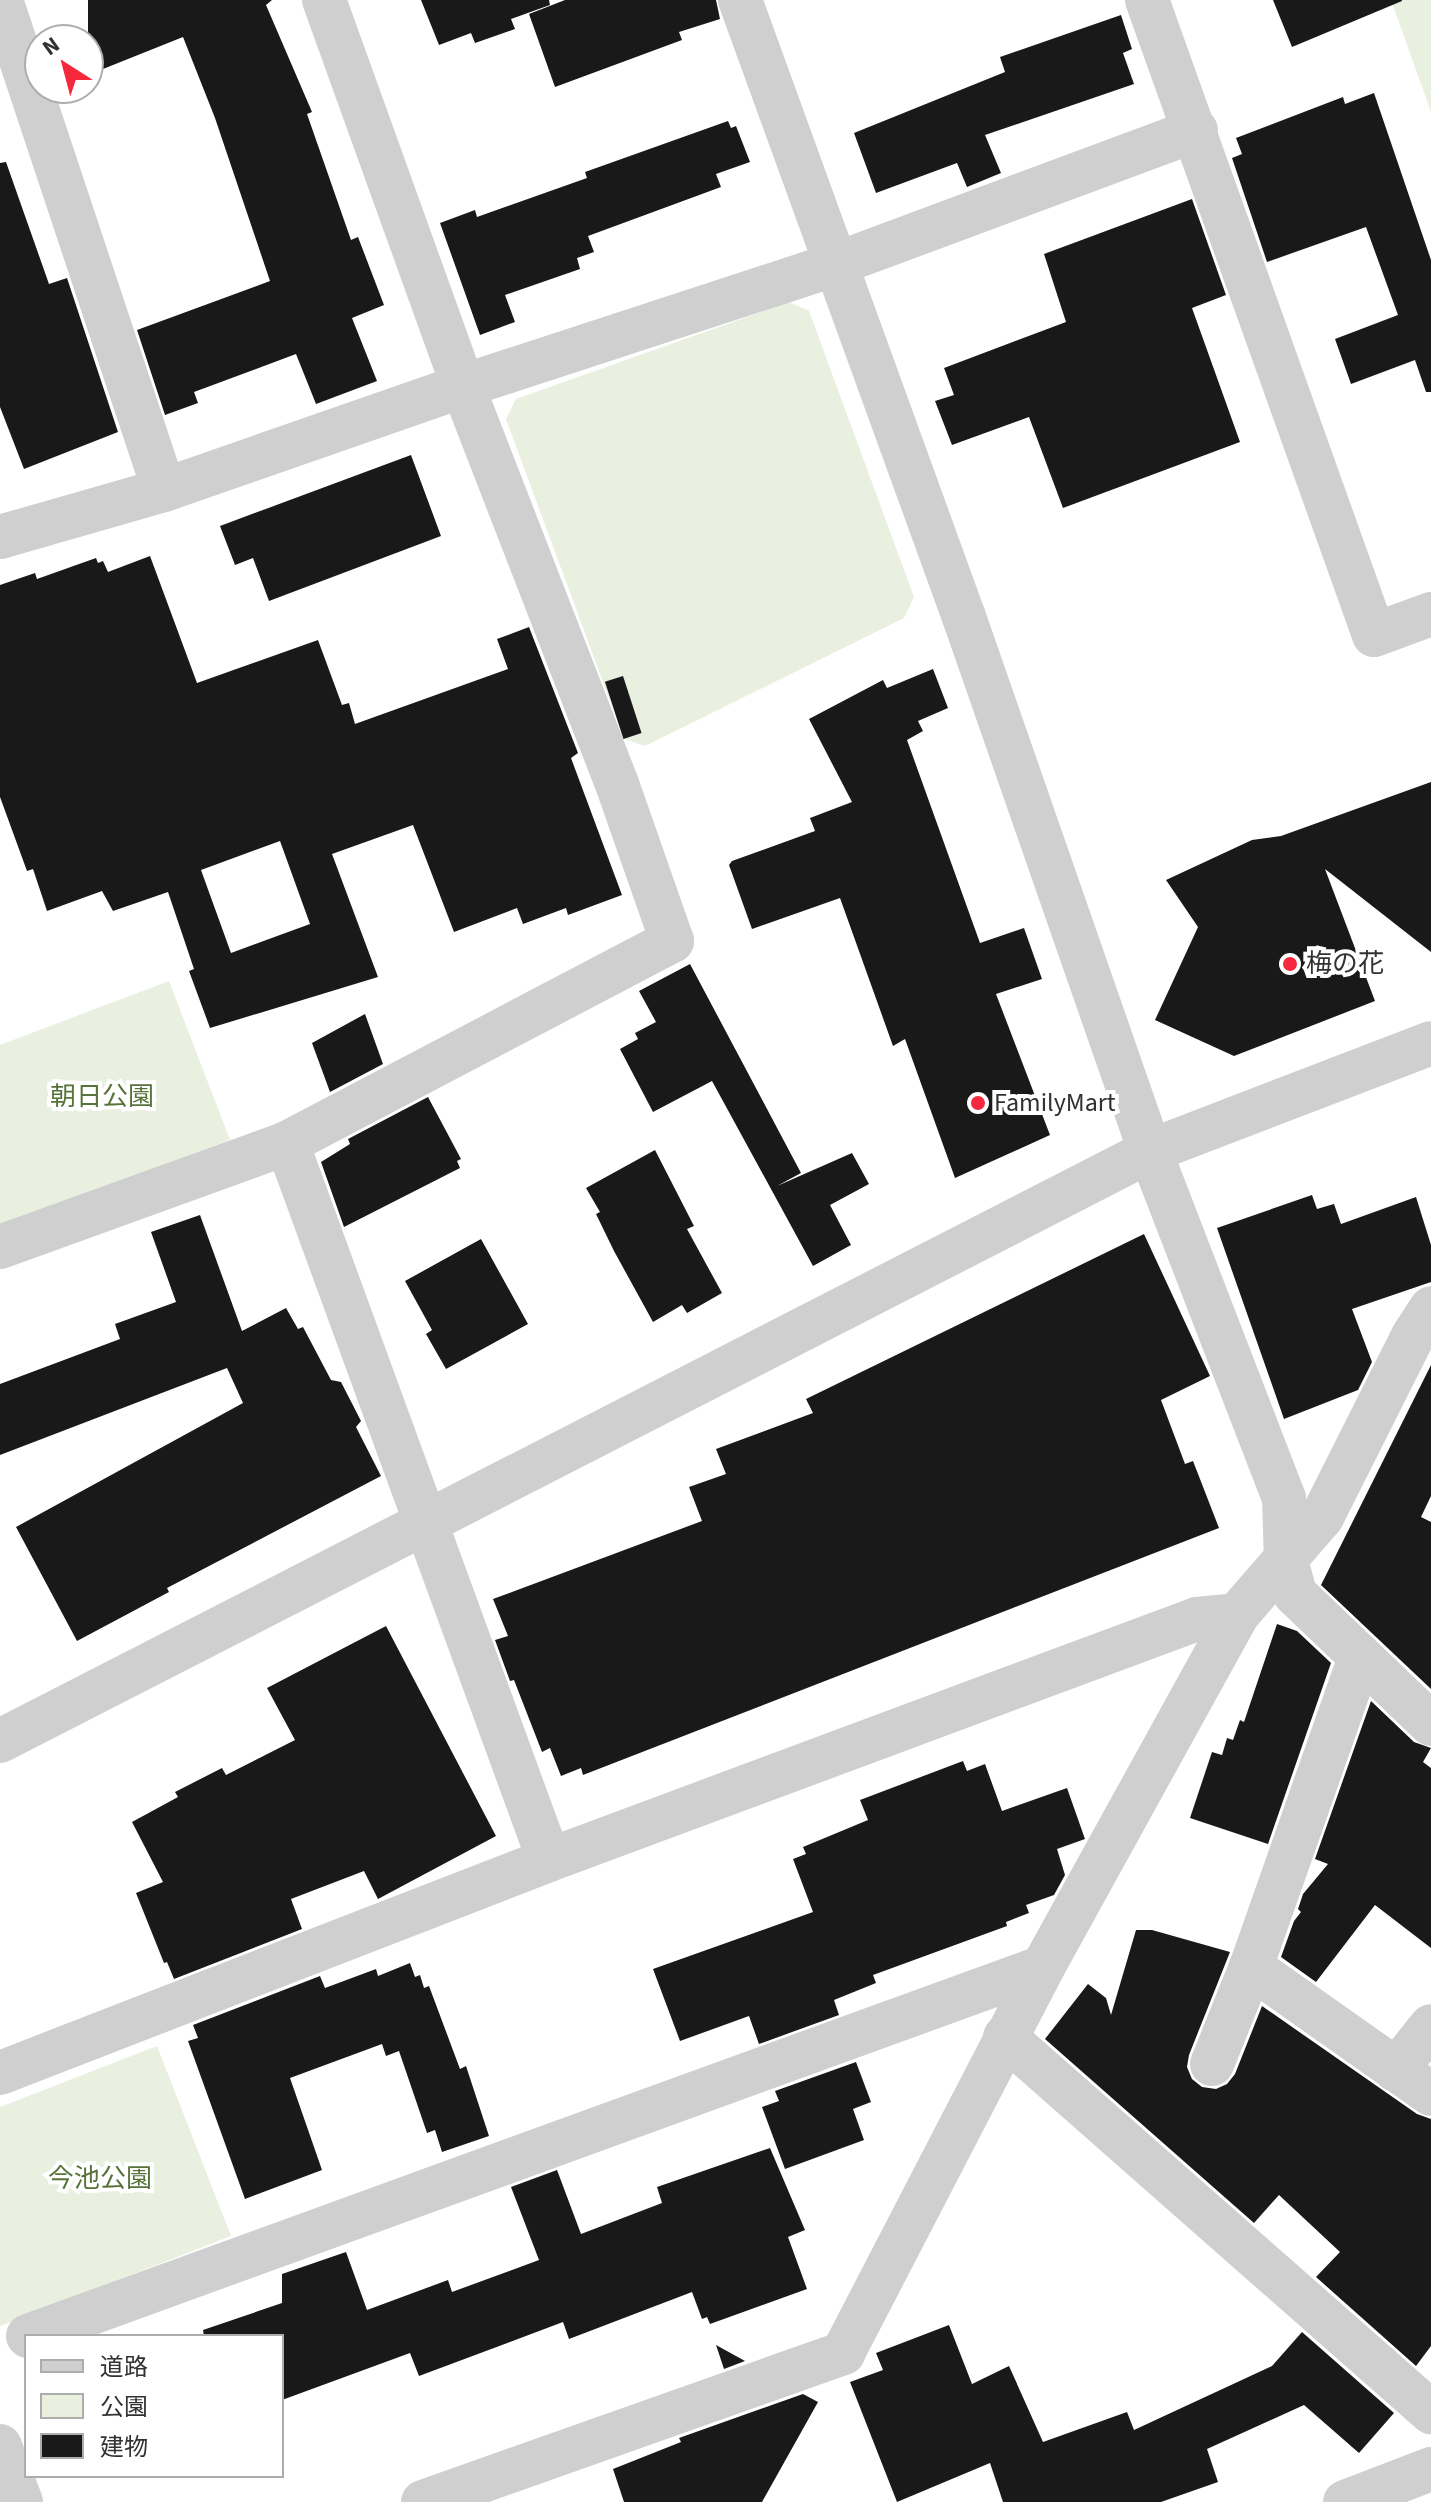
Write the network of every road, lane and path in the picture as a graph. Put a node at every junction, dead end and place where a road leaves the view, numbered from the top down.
1 (1, 0) edge
2 (324, 0) edge
3 (740, 0) edge
4 (1147, 0) edge
5 (1196, 130) junction
6 (836, 264) junction
7 (463, 386) junction
8 (164, 490) junction
9 (0, 537) edge
10 (1431, 614) edge
11 (1431, 1043) edge
12 (287, 1143) junction
13 (1150, 1151) junction
14 (0, 1247) edge
15 (1431, 1308) edge
16 (425, 1524) junction
17 (1286, 1560) junction
18 (1237, 1615) junction
19 (1359, 1660) junction
20 (1431, 1724) edge
21 (0, 1741) edge
22 (549, 1860) junction
23 (1043, 1967) junction
24 (1251, 1967) junction
25 (1431, 2026) edge
26 (1005, 2037) junction
27 (1212, 2064) dead end
28 (0, 2073) edge
29 (1414, 2082) edge
30 (33, 2334) edge
31 (24, 2337) edge
32 (0, 2346) edge
33 (1431, 2412) edge
34 (0, 2446) edge
35 (1431, 2469) edge
36 (21, 2502) edge
37 (423, 2502) edge
38 (1345, 2502) edge

1 - 8 street
2 - 7 street
3 - 6 street
4 - 5 street
5 - 6 street
5 - 10 street
6 - 7 street
6 - 13 street
7 - 8 street
7 - 12 street
8 - 9 street
11 - 13 street
12 - 14 street
12 - 16 street
13 - 16 street
13 - 17 street
15 - 17 street
16 - 21 street
16 - 22 street
17 - 18 street
17 - 19 street
18 - 22 street
18 - 23 street
19 - 20 street
19 - 24 street
22 - 28 street
23 - 26 street
23 - 30 street
24 - 27 street
24 - 29 street
25 - 29 street
26 - 33 street
26 - 37 street
31 - 32 street
34 - 36 street
35 - 38 street

